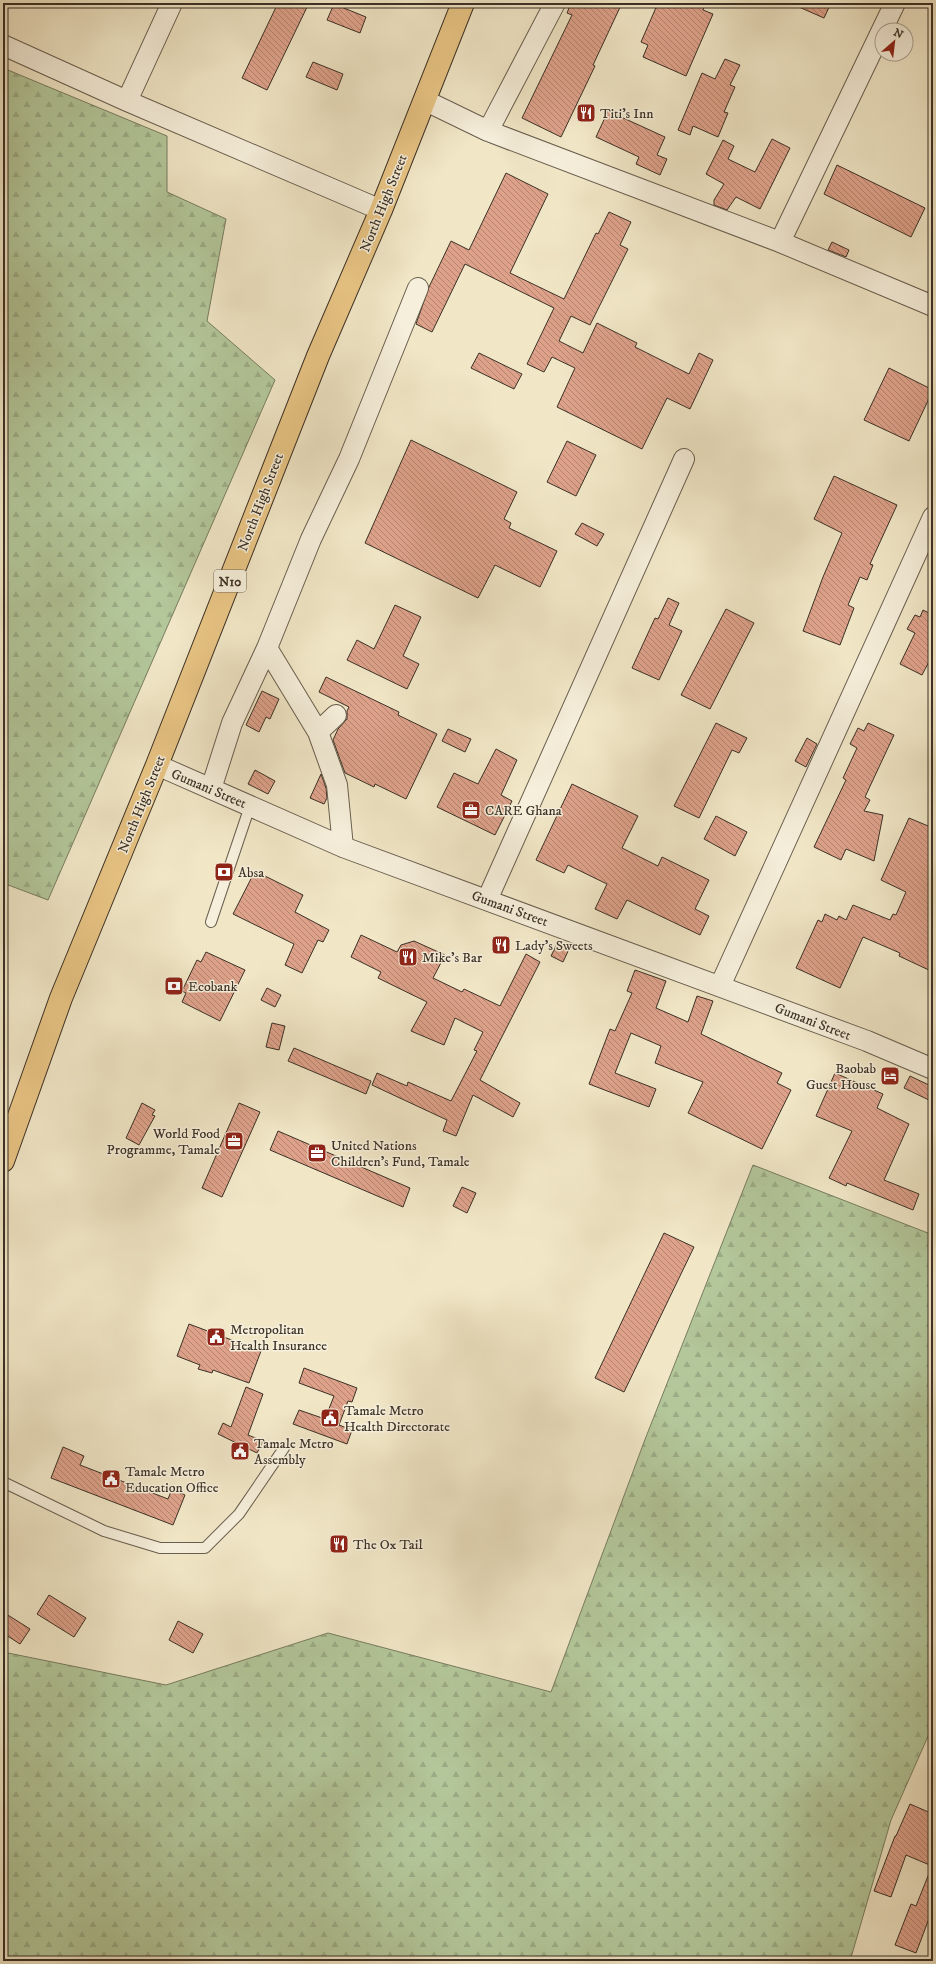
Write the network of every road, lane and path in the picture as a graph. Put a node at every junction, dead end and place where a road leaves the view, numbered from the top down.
1 (172, 3) edge
2 (463, 3) edge
3 (554, 3) edge
4 (895, 3) edge
5 (886, 22) edge
6 (3, 45) edge
7 (874, 47) edge
8 (424, 100) junction
9 (127, 101) junction
10 (488, 131) junction
11 (381, 210) junction
12 (780, 242) junction
13 (418, 288) dead end
14 (933, 306) edge
15 (684, 459) dead end
16 (933, 517) edge
17 (267, 648) junction
18 (336, 715) dead end
19 (318, 732) junction
20 (157, 765) junction
21 (211, 789) junction
22 (250, 806) junction
23 (343, 847) junction
24 (487, 900) junction
25 (211, 922) dead end
26 (720, 986) junction
27 (933, 1069) edge
28 (3, 1161) edge
29 (284, 1448) dead end
30 (3, 1482) edge

1 - 9 street
2 - 8 highway, North High Street / N10
3 - 10 street
4 - 5 street
6 - 9 street
7 - 12 street
8 - 10 street
8 - 11 highway, North High Street / N10
9 - 11 street
10 - 12 street
11 - 20 highway, North High Street / N10
12 - 14 street
13 - 17 street
15 - 24 street
16 - 26 street
17 - 19 street
17 - 21 street
18 - 19 street
19 - 23 street
20 - 21 street, Gumani Street
20 - 28 highway, North High Street / N10
21 - 22 street, Gumani Street
22 - 23 street, Gumani Street
22 - 25 lane
23 - 24 street, Gumani Street
24 - 26 street, Gumani Street
26 - 27 street, Gumani Street
29 - 30 lane

